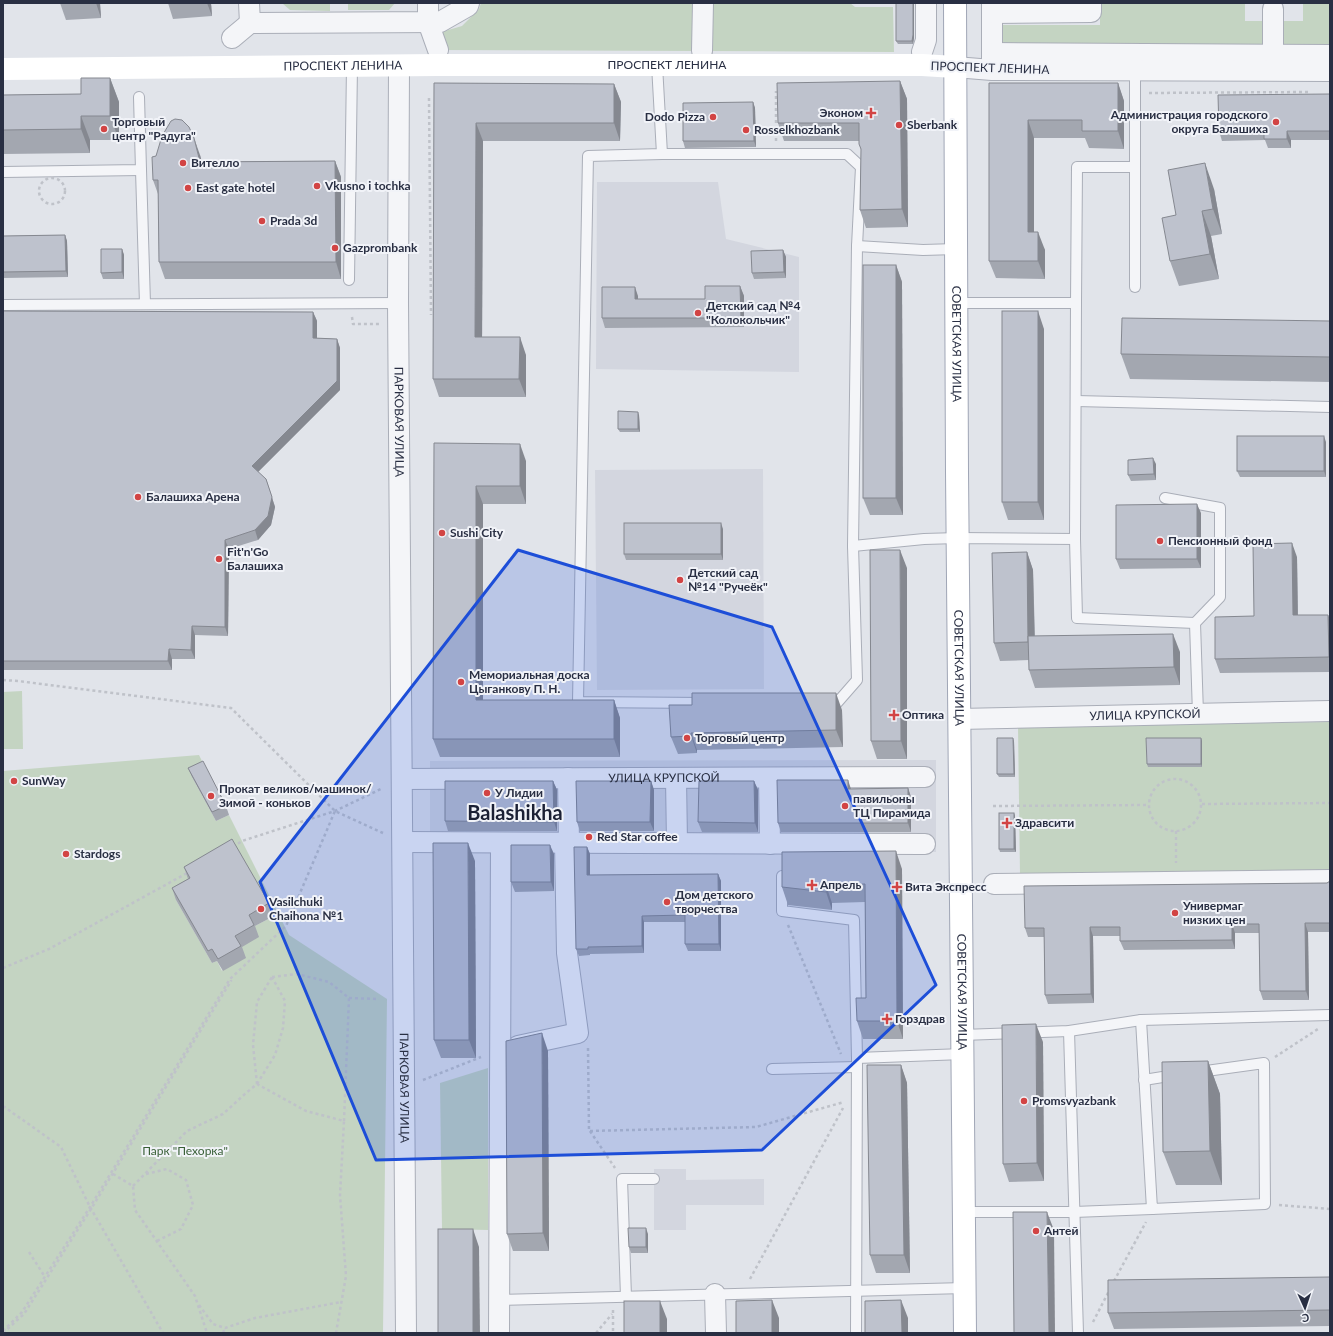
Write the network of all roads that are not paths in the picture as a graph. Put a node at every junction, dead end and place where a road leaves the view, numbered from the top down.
1 (249, 3) edge
2 (469, 3) edge
3 (703, 3) edge
4 (926, 3) edge
5 (955, 3) edge
6 (1091, 3) edge
7 (1274, 5) edge
8 (992, 8) edge
9 (1043, 8) edge
10 (428, 12) edge
11 (250, 23) junction
12 (232, 38) dead end
13 (438, 50) dead end
14 (702, 51) dead end
15 (922, 52) dead end
16 (1273, 54) junction
17 (1330, 55) edge
18 (658, 65) junction
19 (352, 66) junction
20 (399, 66) junction
21 (955, 67) junction
22 (3, 69) edge
23 (1135, 70) junction
24 (1330, 71) edge
25 (139, 97) dead end
26 (662, 154) junction
27 (1135, 167) junction
28 (141, 170) junction
29 (3, 172) edge
30 (857, 246) junction
31 (956, 250) junction
32 (349, 280) dead end
33 (1135, 287) dead end
34 (398, 303) junction
35 (956, 303) junction
36 (1076, 303) junction
37 (145, 304) junction
38 (3, 305) edge
39 (1076, 401) junction
40 (1330, 407) edge
41 (1165, 498) dead end
42 (958, 538) junction
43 (1075, 539) junction
44 (853, 546) junction
45 (1195, 623) junction
46 (718, 703) edge
47 (820, 704) edge
48 (1330, 711) edge
49 (1198, 714) junction
50 (959, 719) junction
51 (402, 778) junction
52 (568, 778) junction
53 (676, 778) junction
54 (769, 778) junction
55 (925, 778) dead end
56 (402, 842) junction
57 (567, 843) junction
58 (677, 843) junction
59 (925, 844) dead end
60 (778, 846) junction
61 (501, 851) junction
62 (782, 866) edge
63 (1330, 880) edge
64 (994, 884) dead end
65 (1330, 1015) edge
66 (1141, 1020) junction
67 (1069, 1031) junction
68 (963, 1045) junction
69 (500, 1050) junction
70 (857, 1062) junction
71 (772, 1069) dead end
72 (1144, 1080) junction
73 (654, 1179) dead end
74 (1152, 1209) junction
75 (964, 1212) junction
76 (1074, 1212) junction
77 (965, 1288) junction
78 (857, 1291) junction
79 (715, 1294) junction
80 (626, 1297) junction
81 (499, 1300) junction
82 (406, 1333) edge
83 (499, 1333) edge
84 (716, 1333) edge
85 (856, 1333) edge
86 (965, 1333) edge
87 (1078, 1333) edge

1 - 11 street
2 - 10 street
3 - 14 street
4 - 15 street
5 - 21 main road, СОВЕТСКАЯ УЛИЦА
6 - 9 street
7 - 16 street
8 - 9 street
8 - 16 street
10 - 11 street
10 - 13 street
11 - 12 street
16 - 17 street
18 - 20 main road, ПРОСПЕКТ ЛЕНИНА
18 - 21 main road, ПРОСПЕКТ ЛЕНИНА
18 - 26 lane
19 - 20 main road, ПРОСПЕКТ ЛЕНИНА
19 - 22 main road, ПРОСПЕКТ ЛЕНИНА
19 - 32 lane
20 - 34 street, ПАРКОВАЯ УЛИЦА
21 - 23 street, ПРОСПЕКТ ЛЕНИНА
21 - 31 main road, СОВЕТСКАЯ УЛИЦА
23 - 24 street, ПРОСПЕКТ ЛЕНИНА
23 - 27 lane
25 - 28 lane
26 - 30 lane
26 - 46 lane
27 - 33 lane
27 - 36 lane
28 - 29 lane
28 - 37 lane
30 - 31 lane
30 - 44 lane
31 - 35 main road, СОВЕТСКАЯ УЛИЦА
34 - 37 lane
34 - 51 street, ПАРКОВАЯ УЛИЦА
35 - 36 lane
35 - 42 main road, СОВЕТСКАЯ УЛИЦА
36 - 39 lane
37 - 38 lane
39 - 40 lane
39 - 43 lane
41 - 45 lane
42 - 43 lane
42 - 44 lane
42 - 50 main road, СОВЕТСКАЯ УЛИЦА
43 - 45 lane
44 - 47 lane
45 - 49 lane
48 - 49 street, УЛИЦА КРУПСКОЙ
49 - 50 street, УЛИЦА КРУПСКОЙ
50 - 68 main road, СОВЕТСКАЯ УЛИЦА
51 - 52 street, УЛИЦА КРУПСКОЙ
51 - 56 street, ПАРКОВАЯ УЛИЦА
52 - 53 street, УЛИЦА КРУПСКОЙ
52 - 57 street
53 - 54 street, УЛИЦА КРУПСКОЙ
53 - 58 street
54 - 55 street, УЛИЦА КРУПСКОЙ
54 - 60 street
56 - 61 street
56 - 82 street, ПАРКОВАЯ УЛИЦА
57 - 58 street
57 - 61 street
57 - 69 street
58 - 60 street
59 - 60 street
61 - 69 street
62 - 70 lane
63 - 64 street
65 - 66 lane
66 - 67 lane
66 - 72 lane
67 - 68 lane
67 - 76 lane
68 - 70 lane
68 - 75 main road, СОВЕТСКАЯ УЛИЦА
69 - 81 street
70 - 71 lane
70 - 78 lane
72 - 74 lane
72 - 74 lane
73 - 80 lane
74 - 76 lane
75 - 76 lane
75 - 77 main road, СОВЕТСКАЯ УЛИЦА
76 - 87 lane
77 - 78 lane
77 - 86 main road, СОВЕТСКАЯ УЛИЦА
78 - 79 lane
78 - 85 lane
79 - 80 lane
79 - 84 street
80 - 81 lane
81 - 83 street

